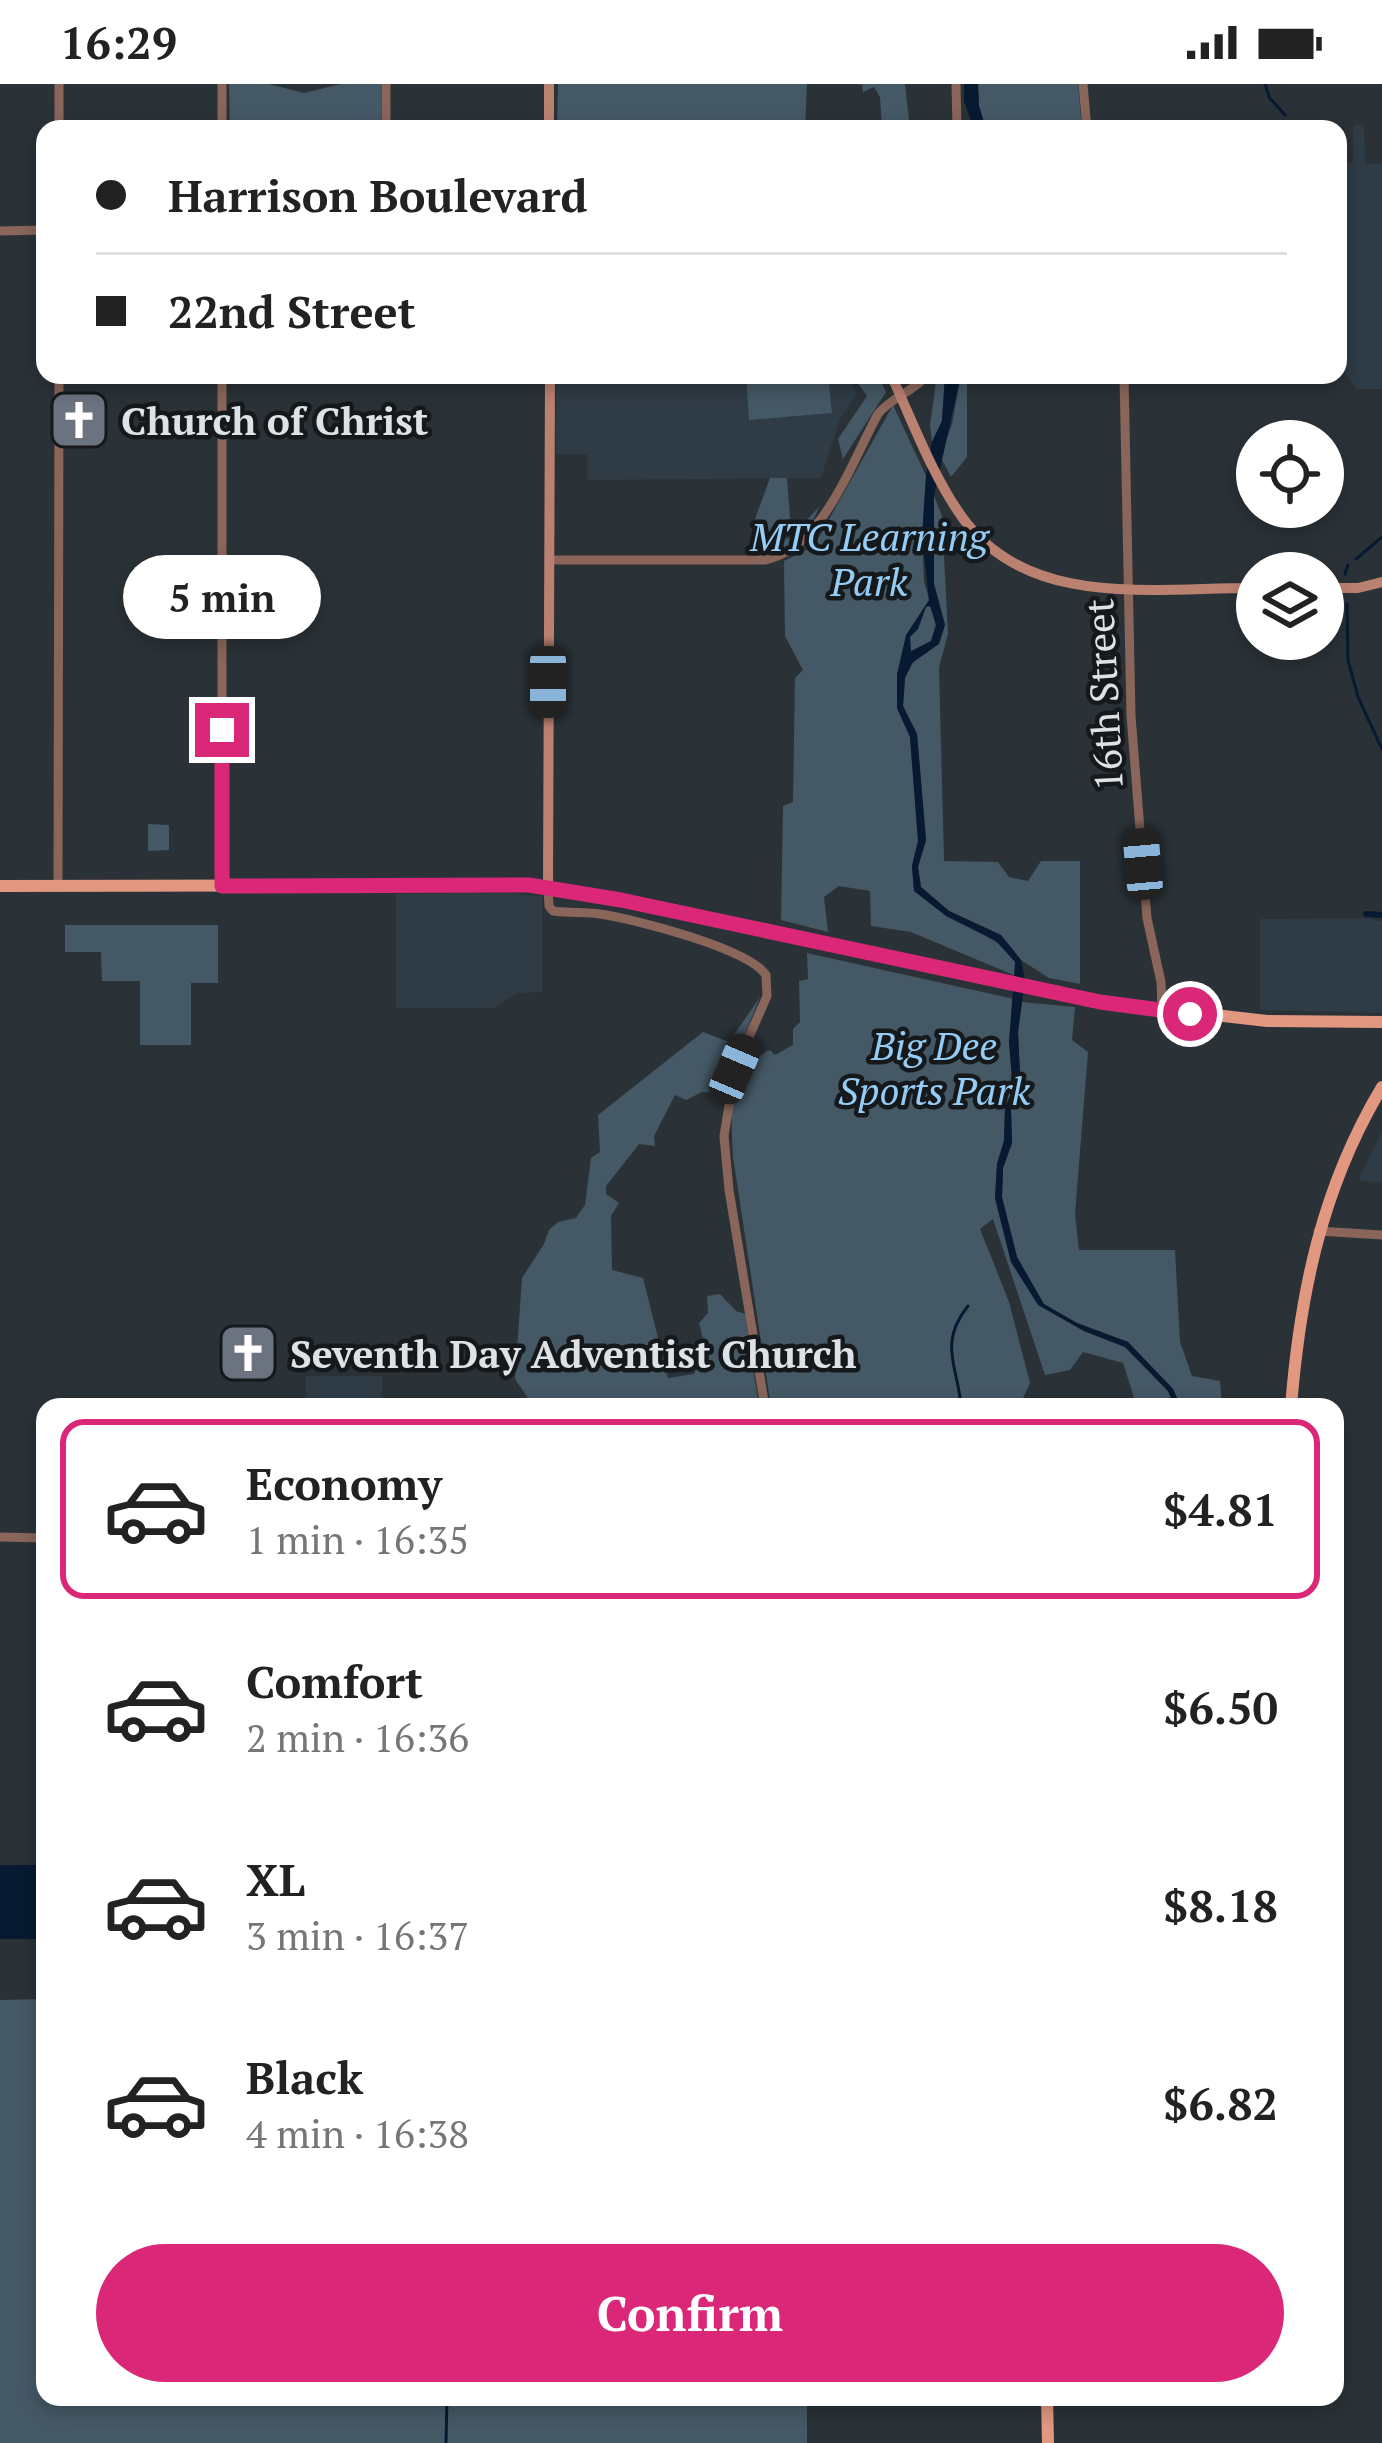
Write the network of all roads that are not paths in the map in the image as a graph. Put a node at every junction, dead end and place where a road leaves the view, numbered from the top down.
1 (59, 84) edge
2 (222, 84) edge
3 (386, 84) edge
4 (549, 84) edge
5 (956, 84) edge
6 (1083, 84) edge
7 (59, 120) edge
8 (222, 120) edge
9 (386, 120) edge
10 (549, 120) edge
11 (957, 120) edge
12 (1086, 120) edge
13 (36, 230) edge
14 (0, 231) edge
15 (58, 384) edge
16 (222, 384) edge
17 (550, 384) edge
18 (895, 384) edge
19 (915, 384) edge
20 (1124, 384) edge
21 (900, 395) junction
22 (549, 560) junction
23 (1382, 582) edge
24 (1128, 588) junction
25 (1236, 588) edge
26 (1344, 588) edge
27 (0, 886) edge
28 (222, 886) junction
29 (58, 887) junction
30 (548, 888) junction
31 (1162, 1010) junction
32 (1379, 1023) edge
33 (1382, 1087) edge
34 (1318, 1231) junction
35 (1382, 1235) edge
36 (764, 1398) edge
37 (1293, 1398) edge
38 (0, 1537) edge
39 (36, 1538) edge
40 (1048, 2406) edge
41 (1048, 2443) edge

1 - 7 street
2 - 8 street
3 - 9 street
4 - 10 main road
5 - 11 street
6 - 12 street
13 - 14 street
15 - 29 street
16 - 28 street
17 - 22 main road
18 - 21 main road
19 - 21 street
20 - 24 street, 16th Street
21 - 22 street
21 - 24 main road
22 - 30 main road
23 - 26 main road
24 - 25 main road
24 - 31 street, 16th Street
27 - 29 main road
28 - 29 main road
28 - 30 main road
30 - 31 main road
30 - 36 street
31 - 32 main road
33 - 34 main road
34 - 35 street
34 - 37 main road
38 - 39 street
40 - 41 main road

